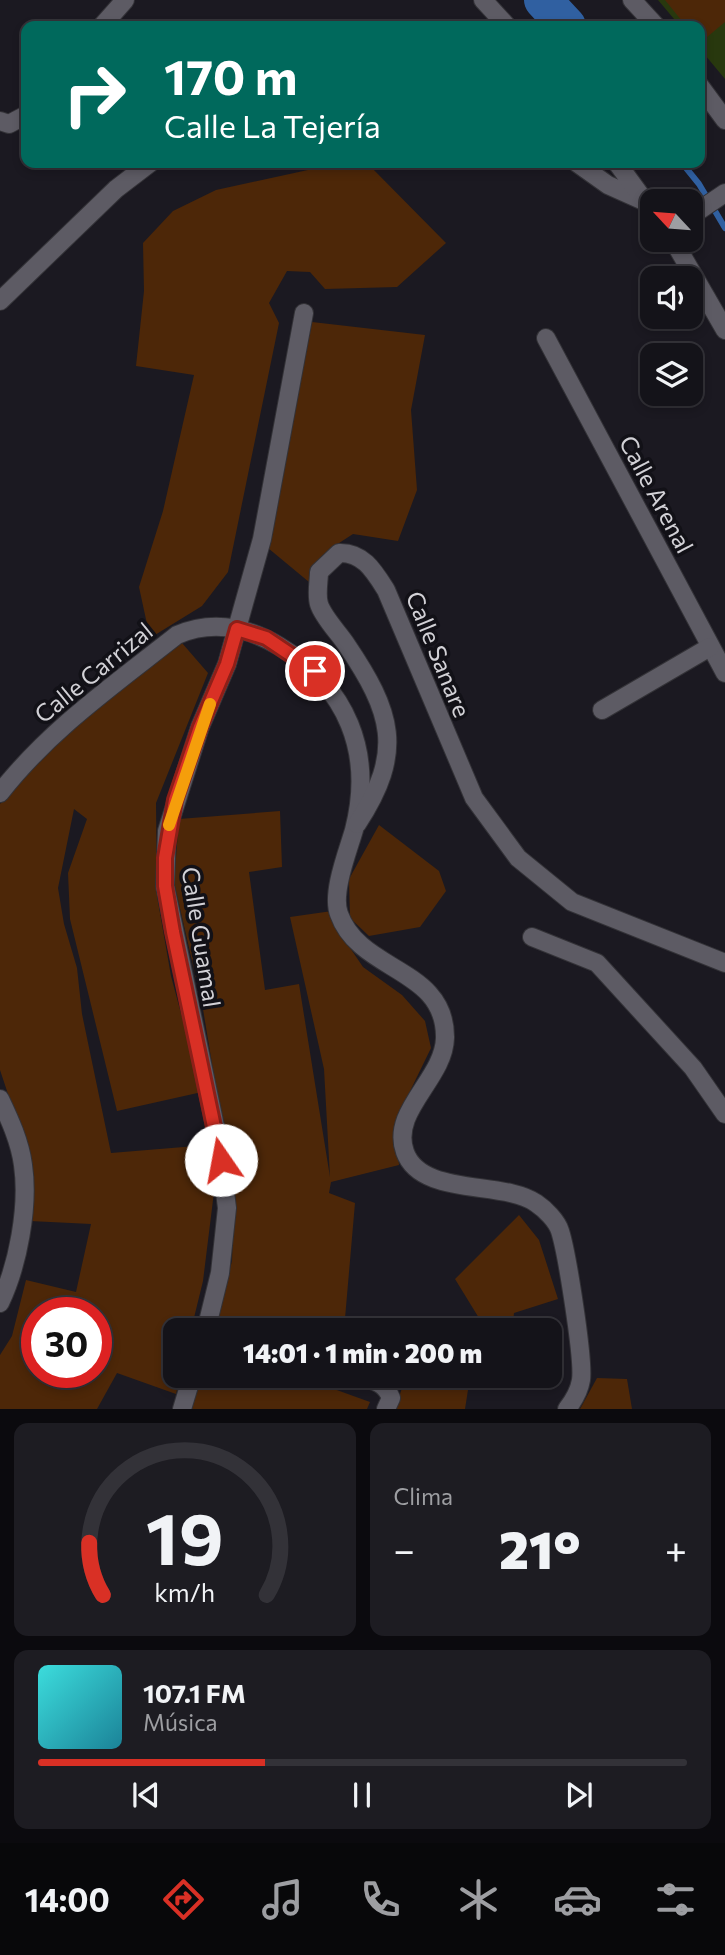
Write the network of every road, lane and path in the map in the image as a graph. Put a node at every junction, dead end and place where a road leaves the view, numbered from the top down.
1 (125, 0) edge
2 (483, 0) edge
3 (632, 0) edge
4 (106, 21) edge
5 (502, 21) edge
6 (651, 21) edge
7 (705, 93) edge
8 (21, 118) edge
9 (725, 120) edge
10 (0, 121) edge
11 (143, 168) edge
12 (584, 168) edge
13 (621, 168) edge
14 (725, 192) edge
15 (640, 195) edge
16 (640, 202) edge
17 (704, 207) edge
18 (680, 252) edge
19 (0, 301) edge
20 (304, 313) dead end
21 (725, 330) edge
22 (546, 338) dead end
23 (237, 629) junction
24 (710, 647) junction
25 (725, 673) edge
26 (602, 710) dead end
27 (0, 793) edge
28 (354, 828) junction
29 (532, 937) dead end
30 (725, 963) edge
31 (0, 1099) edge
32 (725, 1114) edge
33 (0, 1303) edge
34 (208, 1318) edge
35 (188, 1388) edge
36 (386, 1388) edge
37 (182, 1409) edge
38 (386, 1409) edge
39 (567, 1409) edge

1 - 4 street
2 - 5 street
3 - 6 street
7 - 9 street
8 - 10 street
11 - 19 street
12 - 16 street
13 - 15 street
14 - 17 street
18 - 21 street
20 - 23 street, Calle Guamal
22 - 24 street, Calle Arenal
23 - 27 street, Calle Carrizal
23 - 28 street, Calle Carrizal
23 - 34 street, Calle Guamal
24 - 25 street, Calle Arenal
24 - 26 street
28 - 30 street, Calle Sanare
28 - 39 street
29 - 32 street
31 - 33 street
35 - 37 street
36 - 38 street

